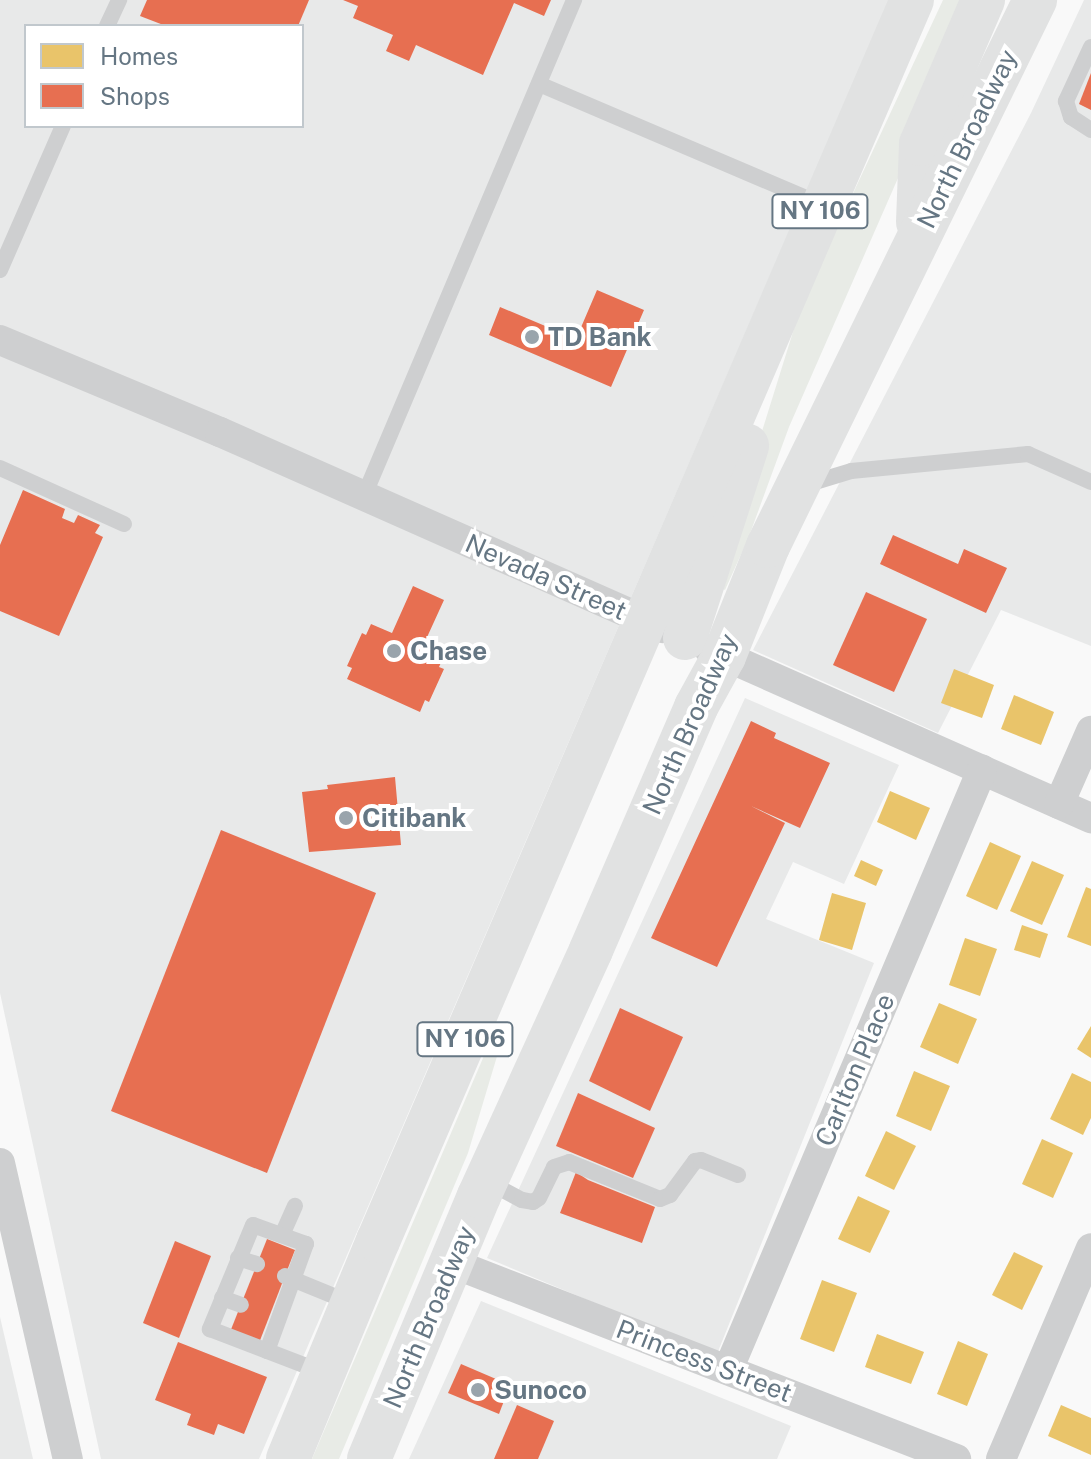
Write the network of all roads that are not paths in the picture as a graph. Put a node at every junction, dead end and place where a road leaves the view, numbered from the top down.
1 (119, 0) edge
2 (574, 0) edge
3 (912, 0) edge
4 (983, 0) edge
5 (1035, 0) edge
6 (108, 24) edge
7 (1091, 47) edge
8 (539, 84) junction
9 (62, 128) edge
10 (1091, 130) edge
11 (823, 204) junction
12 (917, 241) junction
13 (0, 270) edge
14 (787, 288) junction
15 (0, 340) edge
16 (0, 468) edge
17 (1091, 482) edge
18 (796, 487) junction
19 (364, 496) junction
20 (124, 524) dead end
21 (645, 621) junction
22 (685, 638) junction
23 (724, 656) junction
24 (1091, 731) edge
25 (982, 770) junction
26 (1059, 804) junction
27 (1091, 818) edge
28 (0, 1163) edge
29 (738, 1175) dead end
30 (486, 1181) junction
31 (295, 1206) dead end
32 (282, 1235) junction
33 (1091, 1248) edge
34 (238, 1258) junction
35 (452, 1263) junction
36 (257, 1264) dead end
37 (289, 1277) junction
38 (222, 1298) junction
39 (352, 1303) junction
40 (241, 1305) dead end
41 (267, 1351) junction
42 (728, 1370) junction
43 (324, 1373) junction
44 (68, 1459) edge
45 (288, 1459) edge
46 (369, 1459) edge
47 (956, 1459) edge
48 (1001, 1459) edge

1 - 6 lane
2 - 8 lane
3 - 11 main road, NY 106
4 - 12 main road
5 - 12 main road, North Broadway / NY 106
7 - 10 lane
8 - 11 lane
8 - 19 lane
9 - 13 lane
11 - 14 main road, NY 106
12 - 18 main road, North Broadway / NY 106
14 - 21 main road, NY 106
14 - 22 main road
15 - 19 street, Nevada Street
16 - 20 lane
17 - 18 lane
18 - 23 main road, North Broadway / NY 106
19 - 21 street, Nevada Street
21 - 22 street, Nevada Street
21 - 39 main road, NY 106
22 - 23 street, Nevada Street
23 - 25 street, Nevada Street
23 - 30 main road, North Broadway / NY 106
24 - 26 street
25 - 26 street, Nevada Street
25 - 42 street, Carlton Place
26 - 27 street, Nevada Street
28 - 44 street
29 - 30 lane
30 - 35 main road, North Broadway / NY 106
31 - 32 lane
32 - 34 lane
32 - 37 lane
33 - 48 street
34 - 36 lane
34 - 38 lane
35 - 42 street, Princess Street
35 - 46 main road, North Broadway / NY 106
37 - 39 lane
37 - 41 lane
38 - 40 lane
38 - 41 lane
39 - 43 main road, NY 106
41 - 43 lane
42 - 47 street, Princess Street
43 - 45 main road, NY 106

